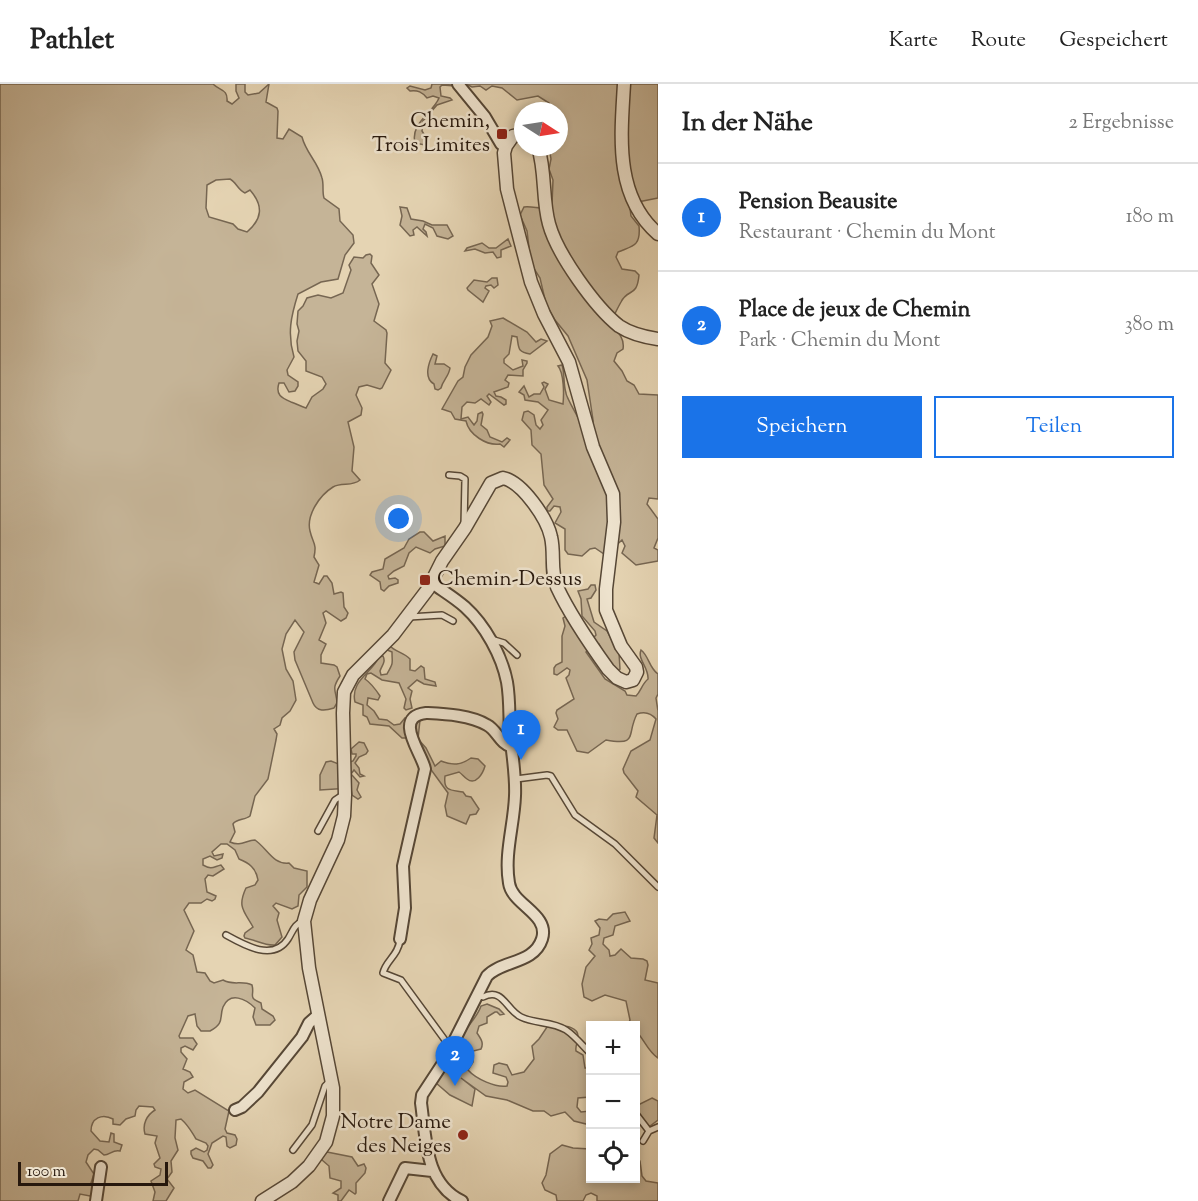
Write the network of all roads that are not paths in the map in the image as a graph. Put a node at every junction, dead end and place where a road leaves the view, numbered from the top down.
1 (458, 84) edge
2 (624, 84) edge
3 (514, 136) edge
4 (506, 146) junction
5 (539, 156) edge
6 (658, 234) edge
7 (658, 339) edge
8 (449, 475) dead end
9 (465, 528) junction
10 (432, 583) junction
11 (408, 617) junction
12 (453, 621) dead end
13 (490, 640) junction
14 (516, 655) dead end
15 (512, 747) junction
16 (516, 779) junction
17 (345, 794) junction
18 (318, 831) dead end
19 (658, 887) edge
20 (304, 921) junction
21 (226, 935) dead end
22 (400, 939) joint
23 (477, 995) junction
24 (318, 1015) junction
25 (451, 1048) junction
26 (586, 1048) edge
27 (332, 1079) junction
28 (235, 1110) dead end
29 (640, 1119) edge
30 (658, 1127) edge
31 (649, 1131) junction
32 (644, 1141) dead end
33 (293, 1150) dead end
34 (101, 1167) dead end
35 (432, 1171) junction
36 (96, 1201) edge
37 (262, 1201) edge
38 (389, 1201) edge
39 (462, 1201) edge

1 - 4 street
2 - 6 street
3 - 4 street
4 - 9 street
5 - 7 street
8 - 9 lane
9 - 10 street
10 - 11 street
10 - 13 street
11 - 12 lane
11 - 17 street
13 - 14 lane
13 - 15 street
15 - 16 street
15 - 22 street
16 - 19 lane
16 - 23 street
17 - 18 lane
17 - 20 street
20 - 21 lane
20 - 24 street
22 - 25 lane
23 - 25 street
23 - 26 lane
24 - 27 street
24 - 28 street
25 - 35 street
27 - 33 lane
27 - 37 street
29 - 31 lane
30 - 31 lane
31 - 32 lane
34 - 36 street
35 - 38 street
35 - 39 street

